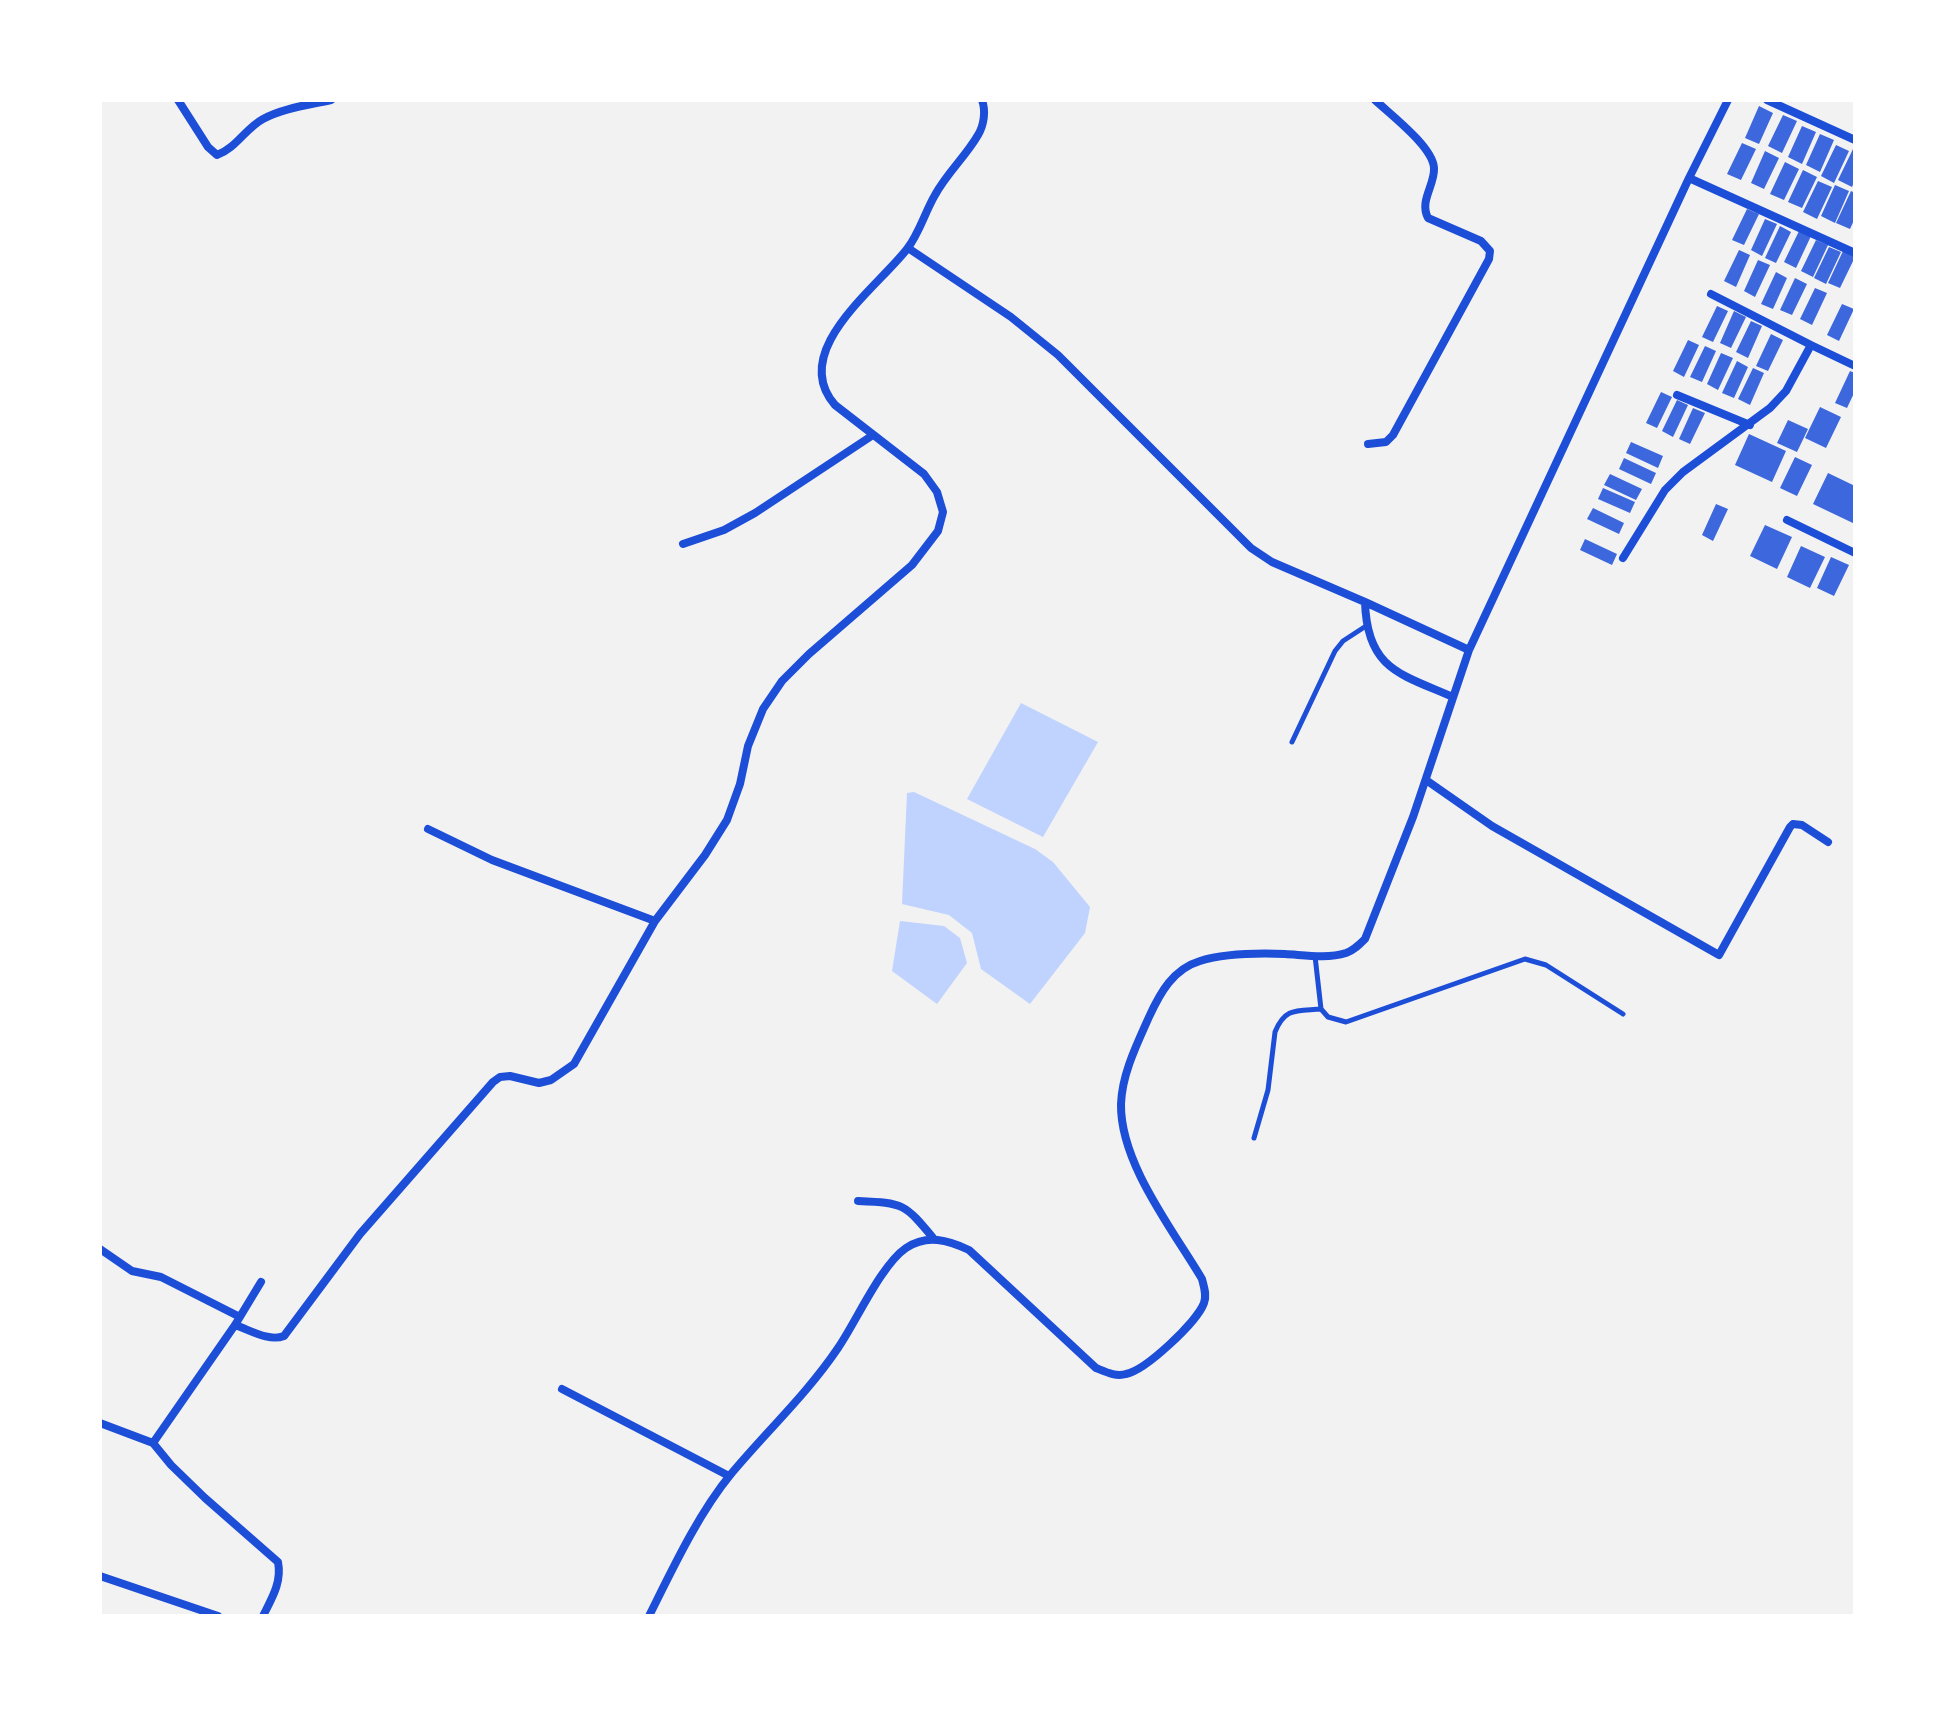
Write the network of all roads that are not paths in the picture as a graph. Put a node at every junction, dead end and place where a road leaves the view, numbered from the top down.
1 (178, 100) edge
2 (331, 100) edge
3 (982, 100) edge
4 (1375, 100) edge
5 (1728, 100) edge
6 (1767, 100) edge
7 (1855, 140) edge
8 (1689, 178) junction
9 (908, 248) junction
10 (1855, 253) edge
11 (1711, 294) dead end
12 (1811, 345) junction
13 (1855, 366) edge
14 (1677, 395) dead end
15 (1750, 425) junction
16 (873, 435) junction
17 (1368, 444) dead end
18 (1787, 520) dead end
19 (683, 544) dead end
20 (1855, 553) edge
21 (1623, 558) dead end
22 (1365, 602) junction
23 (1366, 626) junction
24 (1469, 650) junction
25 (1453, 697) junction
26 (1292, 742) dead end
27 (1426, 780) junction
28 (428, 829) dead end
29 (1828, 842) dead end
30 (655, 921) junction
31 (1315, 955) junction
32 (1321, 1009) junction
33 (1623, 1014) dead end
34 (1254, 1138) dead end
35 (858, 1201) dead end
36 (934, 1239) junction
37 (100, 1249) edge
38 (261, 1282) dead end
39 (238, 1321) junction
40 (562, 1389) dead end
41 (100, 1423) edge
42 (153, 1443) junction
43 (729, 1476) junction
44 (100, 1576) edge
45 (218, 1616) edge
46 (263, 1616) edge
47 (649, 1616) edge

1 - 2 street
3 - 9 street
4 - 17 street
5 - 8 street
6 - 7 street
8 - 10 street
8 - 24 street
9 - 16 street
9 - 22 street
11 - 12 street
12 - 13 street
12 - 15 street
14 - 15 street
15 - 21 street
16 - 19 street
16 - 30 street
18 - 20 street
22 - 23 street
22 - 24 street
23 - 25 street
23 - 26 lane
24 - 25 street
25 - 27 street
27 - 29 street
27 - 31 street
28 - 30 street
30 - 39 street
31 - 32 lane
31 - 36 street
32 - 33 lane
32 - 34 lane
35 - 36 street
36 - 43 street
37 - 39 street
38 - 39 street
39 - 42 street
40 - 43 street
41 - 42 street
42 - 46 street
43 - 47 street
44 - 45 street

